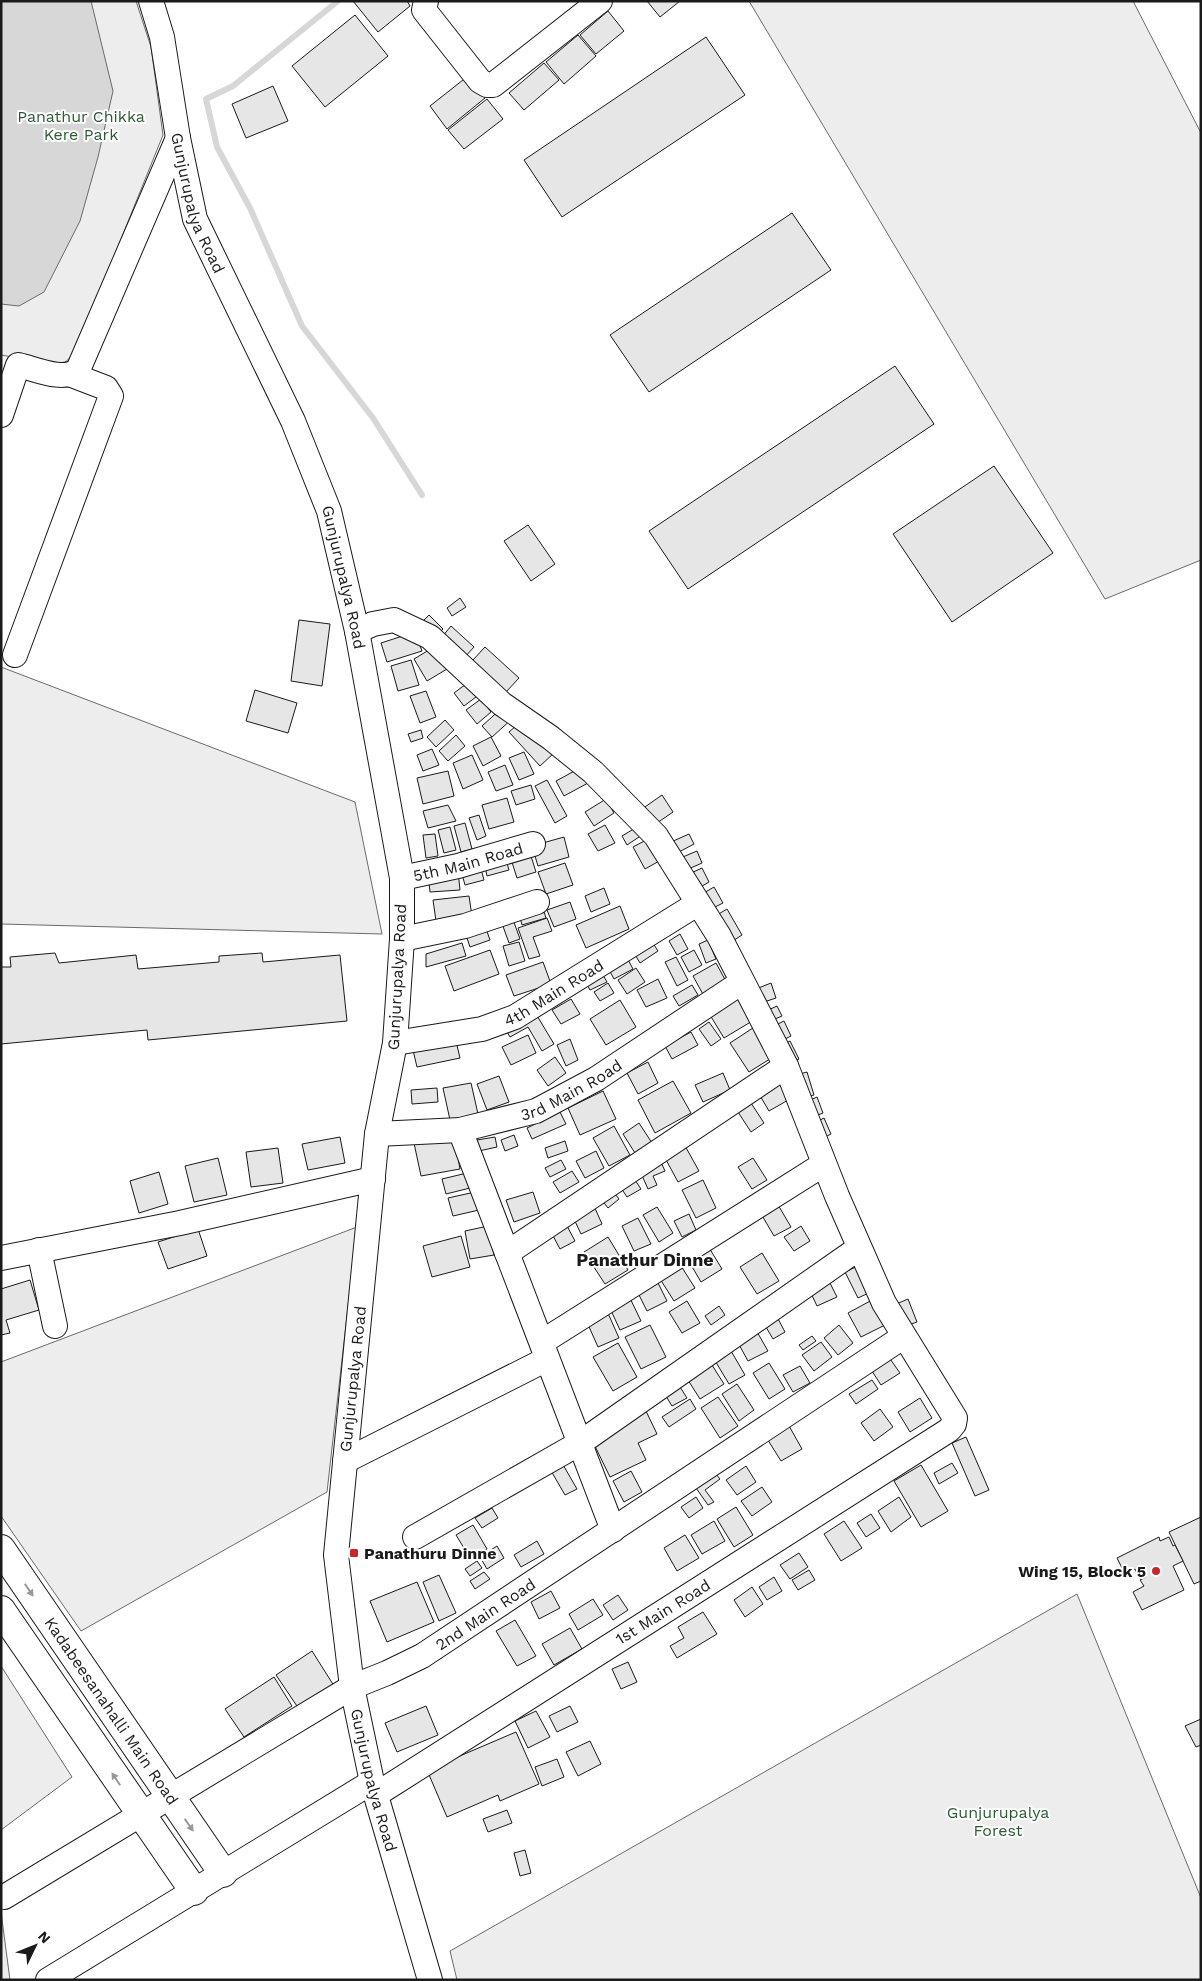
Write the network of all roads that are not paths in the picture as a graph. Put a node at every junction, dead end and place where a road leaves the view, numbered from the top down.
1 (151, 1) edge
2 (600, 1) edge
3 (424, 2) edge
4 (178, 138) junction
5 (72, 375) junction
6 (1, 415) edge
7 (357, 631) junction
8 (15, 656) dead end
9 (534, 844) dead end
10 (402, 878) junction
11 (536, 902) dead end
12 (697, 904) junction
13 (402, 939) junction
14 (742, 982) junction
15 (395, 1043) junction
16 (786, 1066) junction
17 (460, 1130) junction
18 (377, 1134) junction
19 (824, 1164) junction
20 (373, 1179) junction
21 (858, 1248) junction
22 (39, 1250) junction
23 (507, 1253) junction
24 (1, 1258) edge
25 (55, 1326) dead end
26 (903, 1336) junction
27 (544, 1350) junction
28 (580, 1443) junction
29 (345, 1461) junction
30 (613, 1530) junction
31 (415, 1537) dead end
32 (1, 1549) edge
33 (1, 1610) edge
34 (352, 1686) junction
35 (375, 1788) junction
36 (170, 1797) junction
37 (140, 1815) junction
38 (223, 1873) junction
39 (194, 1891) junction
40 (4, 1897) dead end
41 (48, 1980) edge
42 (430, 1980) edge

1 - 4 street, Gunjurupalya Road
2 - 3 street
4 - 5 street
4 - 7 street, Gunjurupalya Road
5 - 6 street
5 - 8 street
7 - 10 street, Gunjurupalya Road
7 - 12 street
9 - 10 street, 5th Main Road
10 - 13 street, Gunjurupalya Road
11 - 13 street
12 - 14 street
12 - 15 street, 4th Main Road
13 - 15 street, Gunjurupalya Road
14 - 16 street
14 - 17 street, 3rd Main Road
15 - 18 street, Gunjurupalya Road
16 - 19 street
16 - 23 street
17 - 18 street, 3rd Main Road
17 - 23 street
18 - 20 street, Gunjurupalya Road
19 - 21 street
19 - 27 street
20 - 22 street
20 - 29 street, Gunjurupalya Road
21 - 26 street
21 - 28 street
22 - 24 street
22 - 25 street
23 - 27 street
26 - 30 street, 2nd Main Road
26 - 35 street, 1st Main Road
27 - 28 street
27 - 29 street
28 - 30 street
28 - 31 street
29 - 34 street, Gunjurupalya Road
30 - 34 street, 2nd Main Road
32 -> 36 main road, Kadabeesanahalli Main Road
37 -> 33 main road
34 - 35 street, Gunjurupalya Road
34 - 36 street, 2nd Main Road
35 - 38 street, 1st Main Road
35 - 42 street, Gunjurupalya Road
36 - 37 street, 2nd Main Road
36 -> 38 main road, Kadabeesanahalli Main Road
37 - 39 main road
37 - 40 street, 2nd Main Road
38 - 39 street, 1st Main Road
39 - 41 street, 1st Main Road

